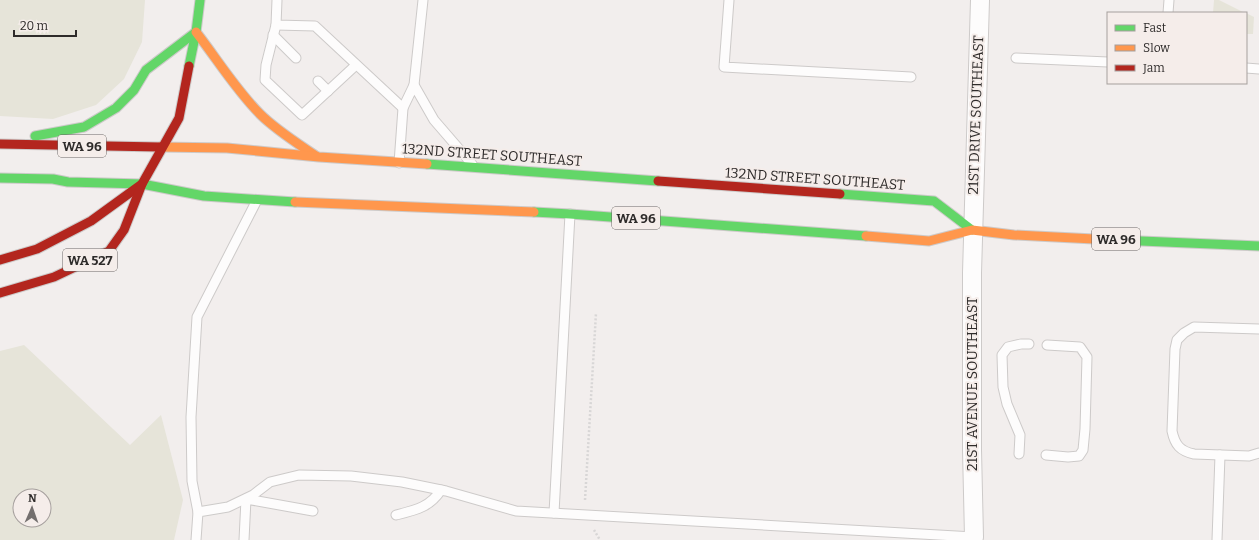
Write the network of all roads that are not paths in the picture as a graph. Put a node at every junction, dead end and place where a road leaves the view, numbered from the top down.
1 (200, 0) edge
2 (277, 0) edge
3 (423, 0) edge
4 (729, 0) edge
5 (980, 0) edge
6 (1169, 0) edge
7 (1168, 12) edge
8 (276, 26) junction
9 (196, 32) junction
10 (273, 35) junction
11 (296, 58) dead end
12 (1016, 58) dead end
13 (1107, 62) edge
14 (356, 65) junction
15 (1247, 68) edge
16 (1259, 69) edge
17 (911, 77) dead end
18 (318, 81) dead end
19 (414, 85) junction
20 (328, 91) junction
21 (403, 108) junction
22 (0, 143) edge
23 (163, 146) junction
24 (319, 157) junction
25 (399, 163) junction
26 (476, 168) junction
27 (0, 178) edge
28 (142, 184) junction
29 (257, 200) junction
30 (570, 214) junction
31 (972, 230) junction
32 (1259, 246) edge
33 (0, 260) edge
34 (0, 293) edge
35 (1259, 329) edge
36 (1029, 344) dead end
37 (1047, 345) dead end
38 (1259, 453) edge
39 (1019, 454) dead end
40 (1046, 455) dead end
41 (1220, 455) junction
42 (441, 490) junction
43 (246, 499) junction
44 (313, 511) dead end
45 (198, 512) junction
46 (554, 513) junction
47 (396, 515) dead end
48 (974, 537) joint
49 (196, 540) edge
50 (244, 540) edge
51 (1217, 540) edge

1 - 9 main road, WA 527
2 - 8 lane
3 - 19 lane
4 - 17 lane
5 - 31 street, 21ST DRIVE SOUTHEAST
6 - 7 lane
8 - 10 lane
8 - 14 lane
9 - 22 main road
9 - 23 main road, WA 527
9 - 24 main road
10 - 11 lane
10 - 20 lane
12 - 13 lane
14 - 20 lane
14 - 21 lane
15 - 16 lane
18 - 20 lane
19 - 21 lane
19 - 26 lane
21 - 25 lane
22 - 23 main road, 132ND STREET SOUTHEAST / WA 96
23 - 24 main road, 132ND STREET SOUTHEAST / WA 96
23 - 28 main road, WA 527
24 - 25 main road, 132ND STREET SOUTHEAST / WA 96
25 - 26 main road, 132ND STREET SOUTHEAST / WA 96
26 - 31 main road, 132ND STREET SOUTHEAST / WA 96
27 - 28 main road, WA 96
28 - 29 main road, WA 96
28 - 33 main road
28 - 34 main road, WA 527
29 - 30 main road, WA 96
29 - 45 lane
30 - 31 main road, WA 96
30 - 46 lane
31 - 32 main road, WA 96
31 - 48 street, 21ST AVENUE SOUTHEAST
35 - 41 lane
36 - 39 lane
37 - 40 lane
38 - 41 lane
41 - 51 lane
42 - 43 lane
42 - 46 lane
42 - 47 lane
43 - 44 lane
43 - 45 lane
43 - 50 lane
45 - 49 lane
46 - 48 lane

